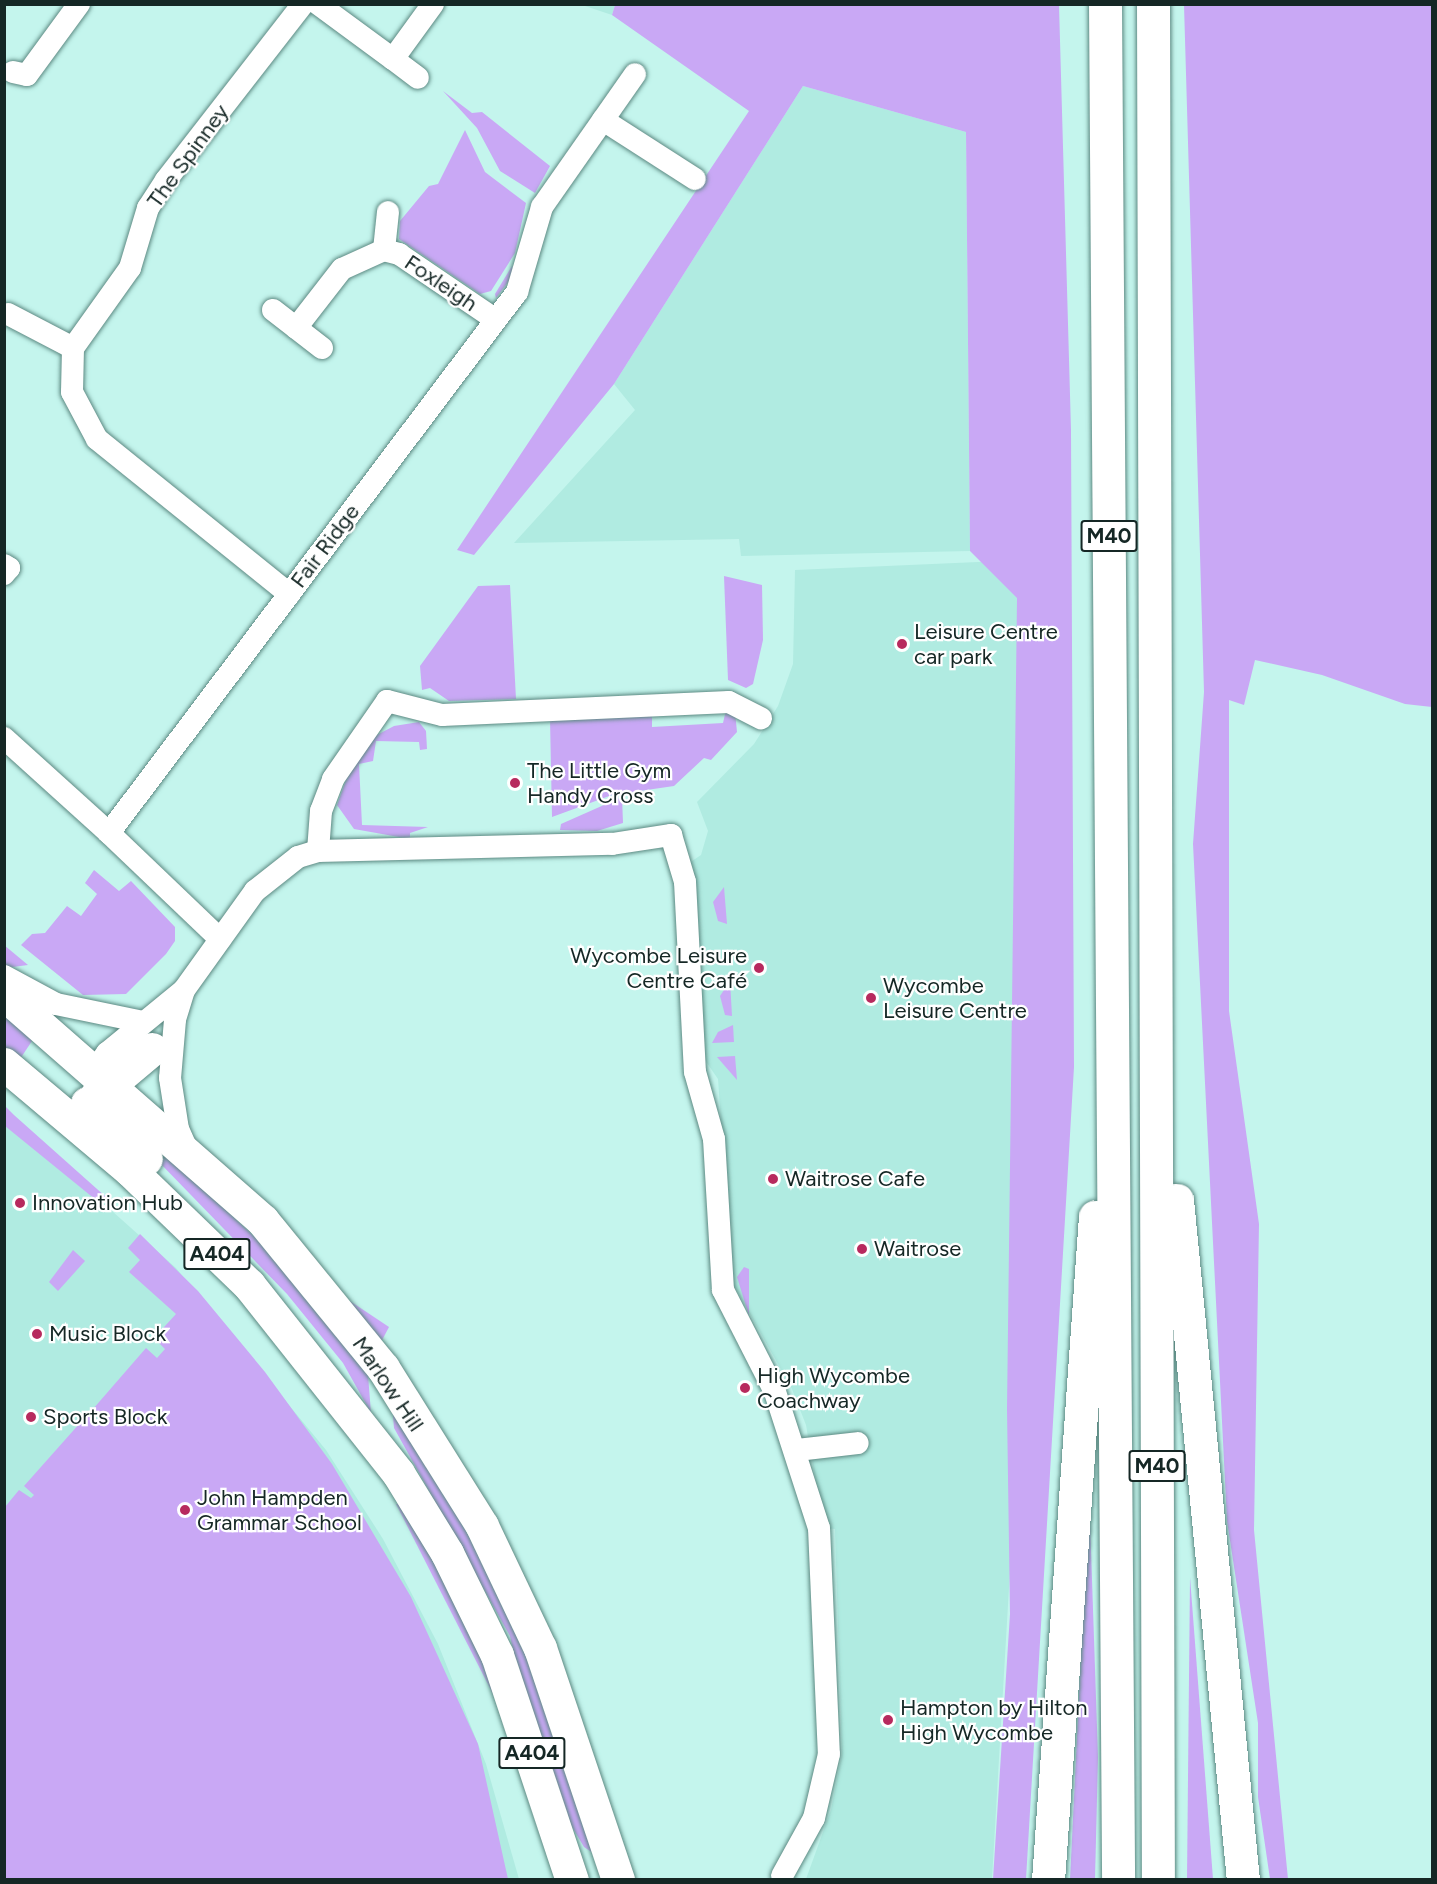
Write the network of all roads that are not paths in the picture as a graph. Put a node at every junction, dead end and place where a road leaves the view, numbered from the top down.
1 (79, 4) edge
2 (303, 4) edge
3 (318, 4) edge
4 (433, 4) edge
5 (1105, 4) edge
6 (1153, 4) edge
7 (393, 59) junction
8 (13, 72) dead end
9 (635, 74) dead end
10 (418, 78) dead end
11 (603, 120) junction
12 (695, 179) dead end
13 (388, 212) dead end
14 (384, 249) junction
15 (273, 310) dead end
16 (8, 314) dead end
17 (496, 320) junction
18 (296, 328) junction
19 (73, 348) junction
20 (322, 348) dead end
21 (4, 565) edge
22 (4, 574) edge
23 (289, 594) junction
24 (761, 718) dead end
25 (4, 738) edge
26 (109, 833) junction
27 (318, 851) junction
28 (220, 939) junction
29 (4, 976) edge
30 (184, 990) junction
31 (4, 994) edge
32 (175, 1020) junction
33 (147, 1036) junction
34 (1156, 1053) junction
35 (1114, 1058) junction
36 (4, 1064) edge
37 (104, 1078) junction
38 (49, 1102) junction
39 (87, 1103) junction
40 (188, 1151) junction
41 (234, 1270) junction
42 (858, 1443) dead end
43 (797, 1450) junction
44 (782, 1876) dead end
45 (572, 1880) edge
46 (618, 1880) edge
47 (1048, 1880) edge
48 (1118, 1880) edge
49 (1158, 1880) edge
50 (1243, 1880) edge

1 - 8 street
2 - 19 street, The Spinney
3 - 7 street
4 - 7 street
5 - 35 main road, M40
6 - 34 main road, M40
7 - 10 street
9 - 11 street, Fair Ridge
11 - 12 street
11 - 17 street, Fair Ridge
13 - 14 street, Foxleigh
14 - 17 street, Foxleigh
14 - 18 street, Foxleigh
15 - 18 street
16 - 19 street
17 - 23 street, Fair Ridge
18 - 20 street
19 - 23 street
21 - 22 street
23 - 26 street, Fair Ridge
24 - 27 street
25 - 26 street
26 - 28 street
27 - 28 street
27 - 43 street
28 - 30 street
29 - 33 street
30 - 32 street
30 - 33 street
31 - 37 main road, Marlow Hill / A404
32 - 33 street
32 - 40 street
33 - 37 main road
34 - 49 main road, M40
34 - 50 main road, M40
35 - 47 main road, M40
35 - 48 main road, M40
36 - 38 main road, Marlow Hill / A404
37 - 39 main road
37 - 40 main road, Marlow Hill / A404
38 - 39 main road
38 - 41 main road, Marlow Hill / A404
39 - 41 main road, A404
40 - 46 main road, Marlow Hill / A404
41 - 45 main road, Marlow Hill / A404
42 - 43 street
43 - 44 street

